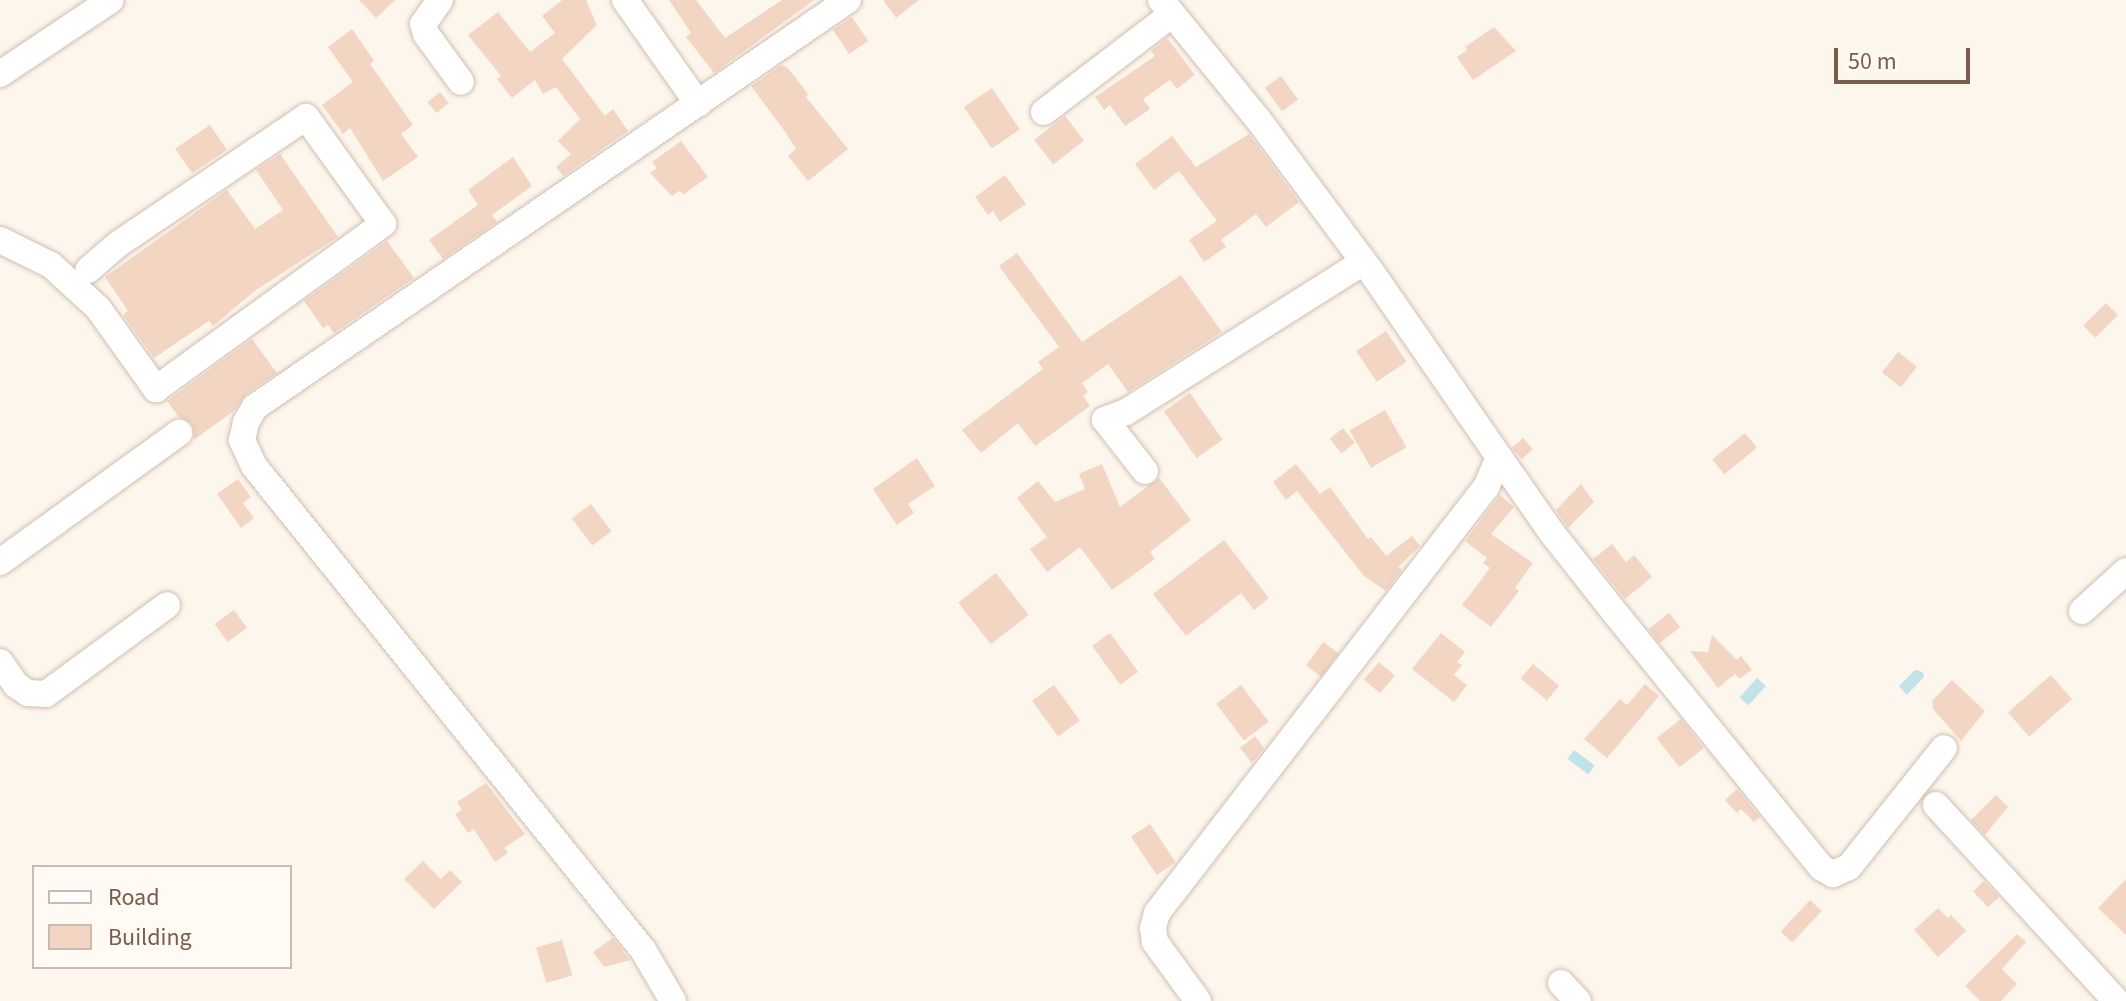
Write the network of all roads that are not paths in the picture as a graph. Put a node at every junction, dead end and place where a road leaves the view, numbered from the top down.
1 (111, 0) edge
2 (440, 0) edge
3 (625, 0) edge
4 (848, 0) edge
5 (1166, 7) edge
6 (0, 74) edge
7 (461, 82) dead end
8 (698, 104) junction
9 (1044, 112) dead end
10 (0, 240) edge
11 (1363, 262) junction
12 (88, 270) dead end
13 (179, 433) dead end
14 (1499, 457) junction
15 (1145, 471) dead end
16 (0, 562) edge
17 (2126, 571) edge
18 (167, 605) dead end
19 (2082, 611) dead end
20 (0, 662) edge
21 (1944, 748) dead end
22 (1936, 805) dead end
23 (673, 1001) edge
24 (1198, 1001) edge
25 (2116, 1001) edge

1 - 6 street
2 - 7 street
3 - 8 street
4 - 8 street
5 - 9 street
5 - 11 street
8 - 23 street
10 - 12 street
11 - 14 street
11 - 15 street
13 - 16 street
14 - 21 street
14 - 24 street
17 - 19 street
18 - 20 street
22 - 25 street

